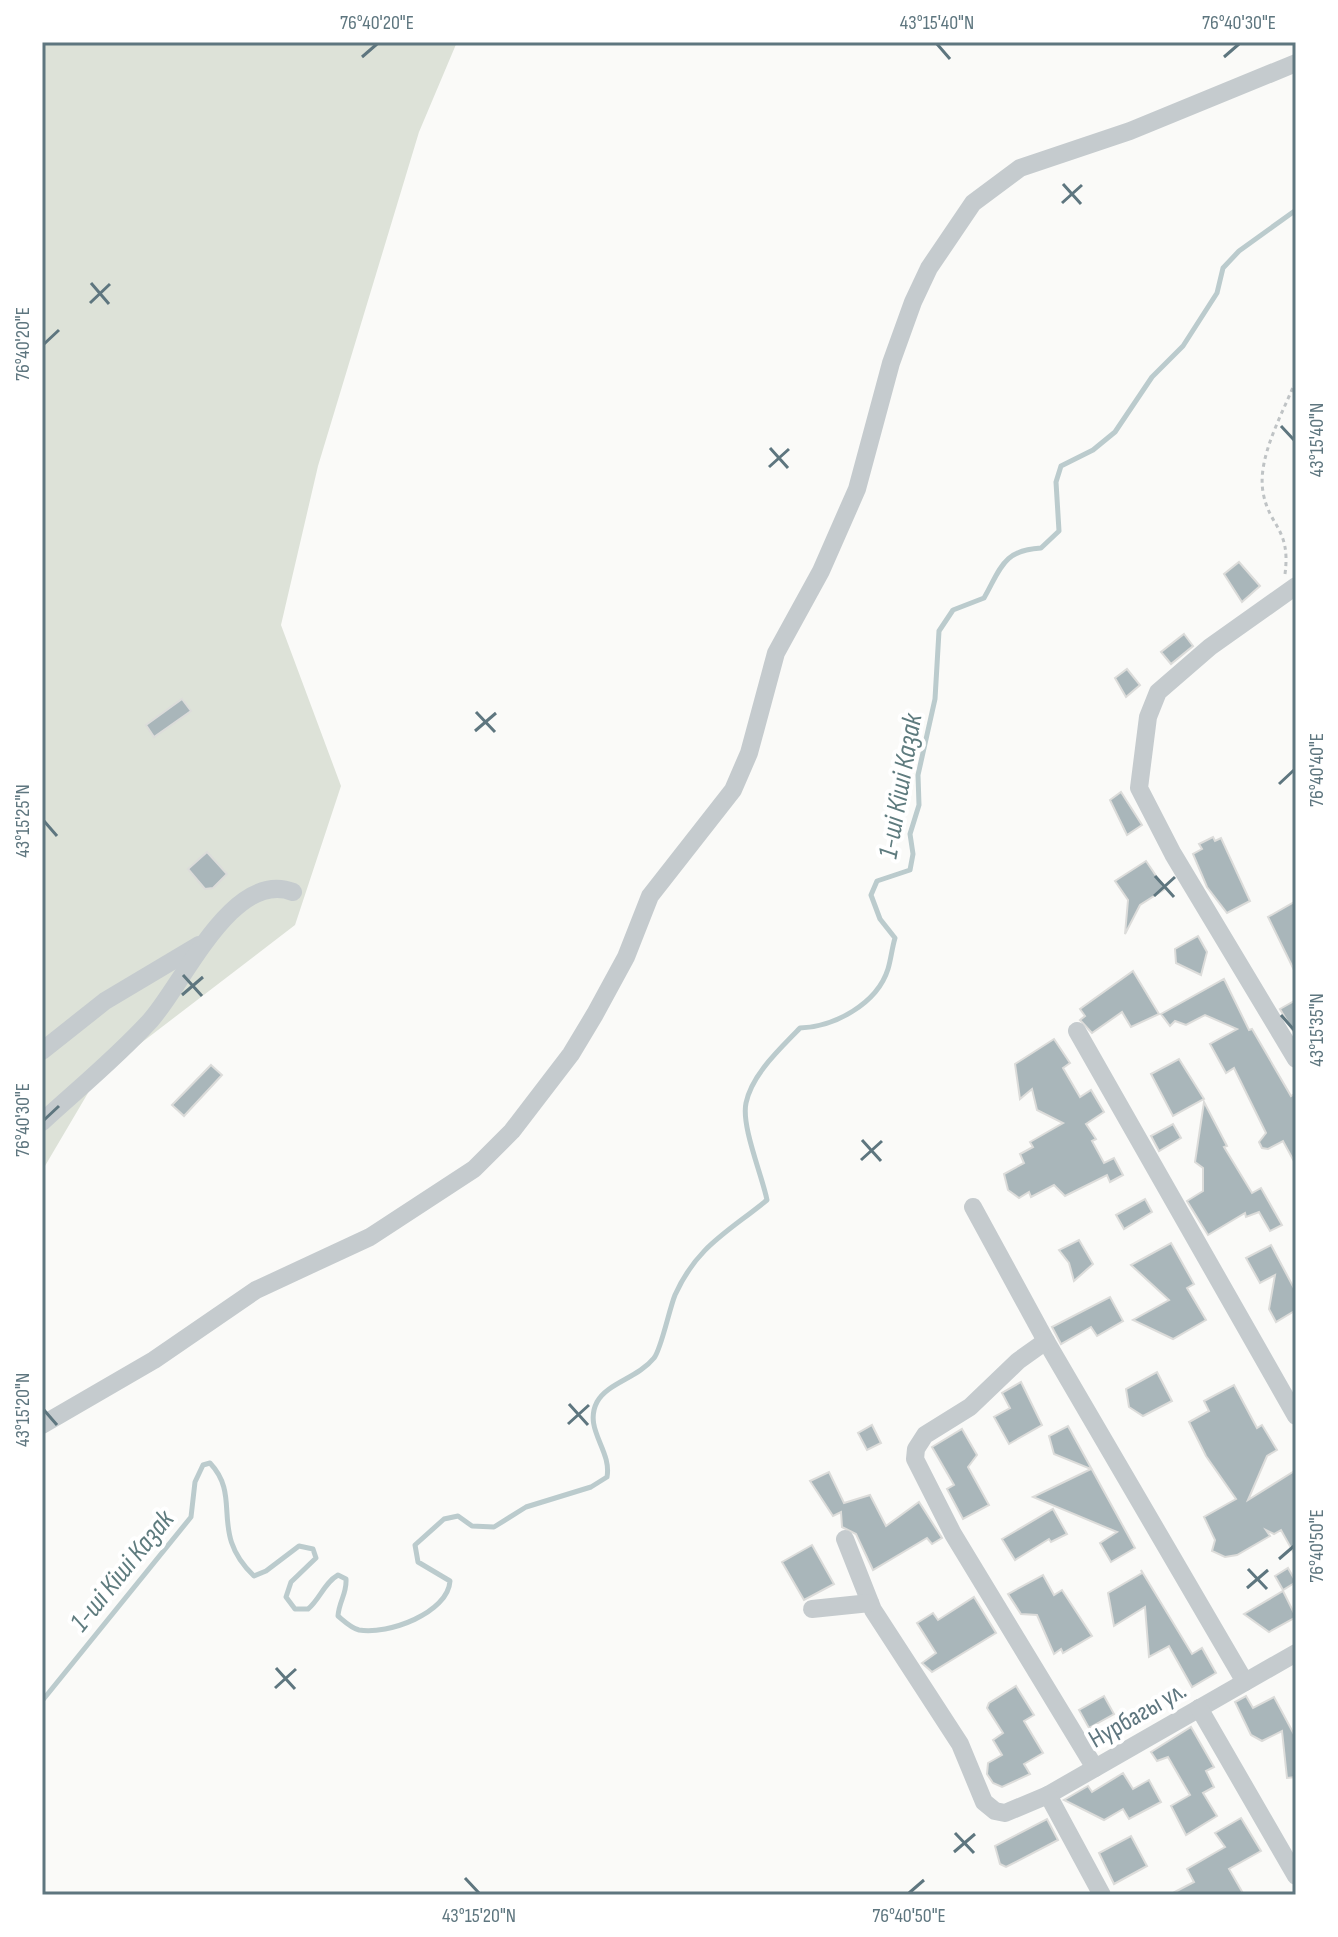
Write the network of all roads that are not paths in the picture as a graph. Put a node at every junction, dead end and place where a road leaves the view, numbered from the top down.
1 (1296, 63) edge
2 (1290, 590) edge
3 (293, 892) dead end
4 (202, 943) junction
5 (1077, 1031) dead end
6 (42, 1051) edge
7 (1296, 1059) edge
8 (42, 1122) edge
9 (973, 1207) dead end
10 (1046, 1341) junction
11 (1296, 1416) edge
12 (42, 1425) edge
13 (845, 1539) dead end
14 (870, 1603) junction
15 (812, 1609) dead end
16 (1296, 1653) edge
17 (1245, 1682) junction
18 (1199, 1708) junction
19 (1095, 1768) junction
20 (1048, 1795) junction
21 (1296, 1876) edge
22 (1102, 1895) edge

1 - 12 street
2 - 7 street
3 - 4 street
4 - 6 street
4 - 8 street
5 - 11 street
9 - 10 street
10 - 17 street
10 - 19 street
13 - 14 street
14 - 15 street
14 - 20 street, Нурбагы ул.
16 - 17 street, Нурбагы ул.
17 - 18 street, Нурбагы ул.
18 - 19 street, Нурбагы ул.
18 - 21 street
19 - 20 street, Нурбагы ул.
20 - 22 street

